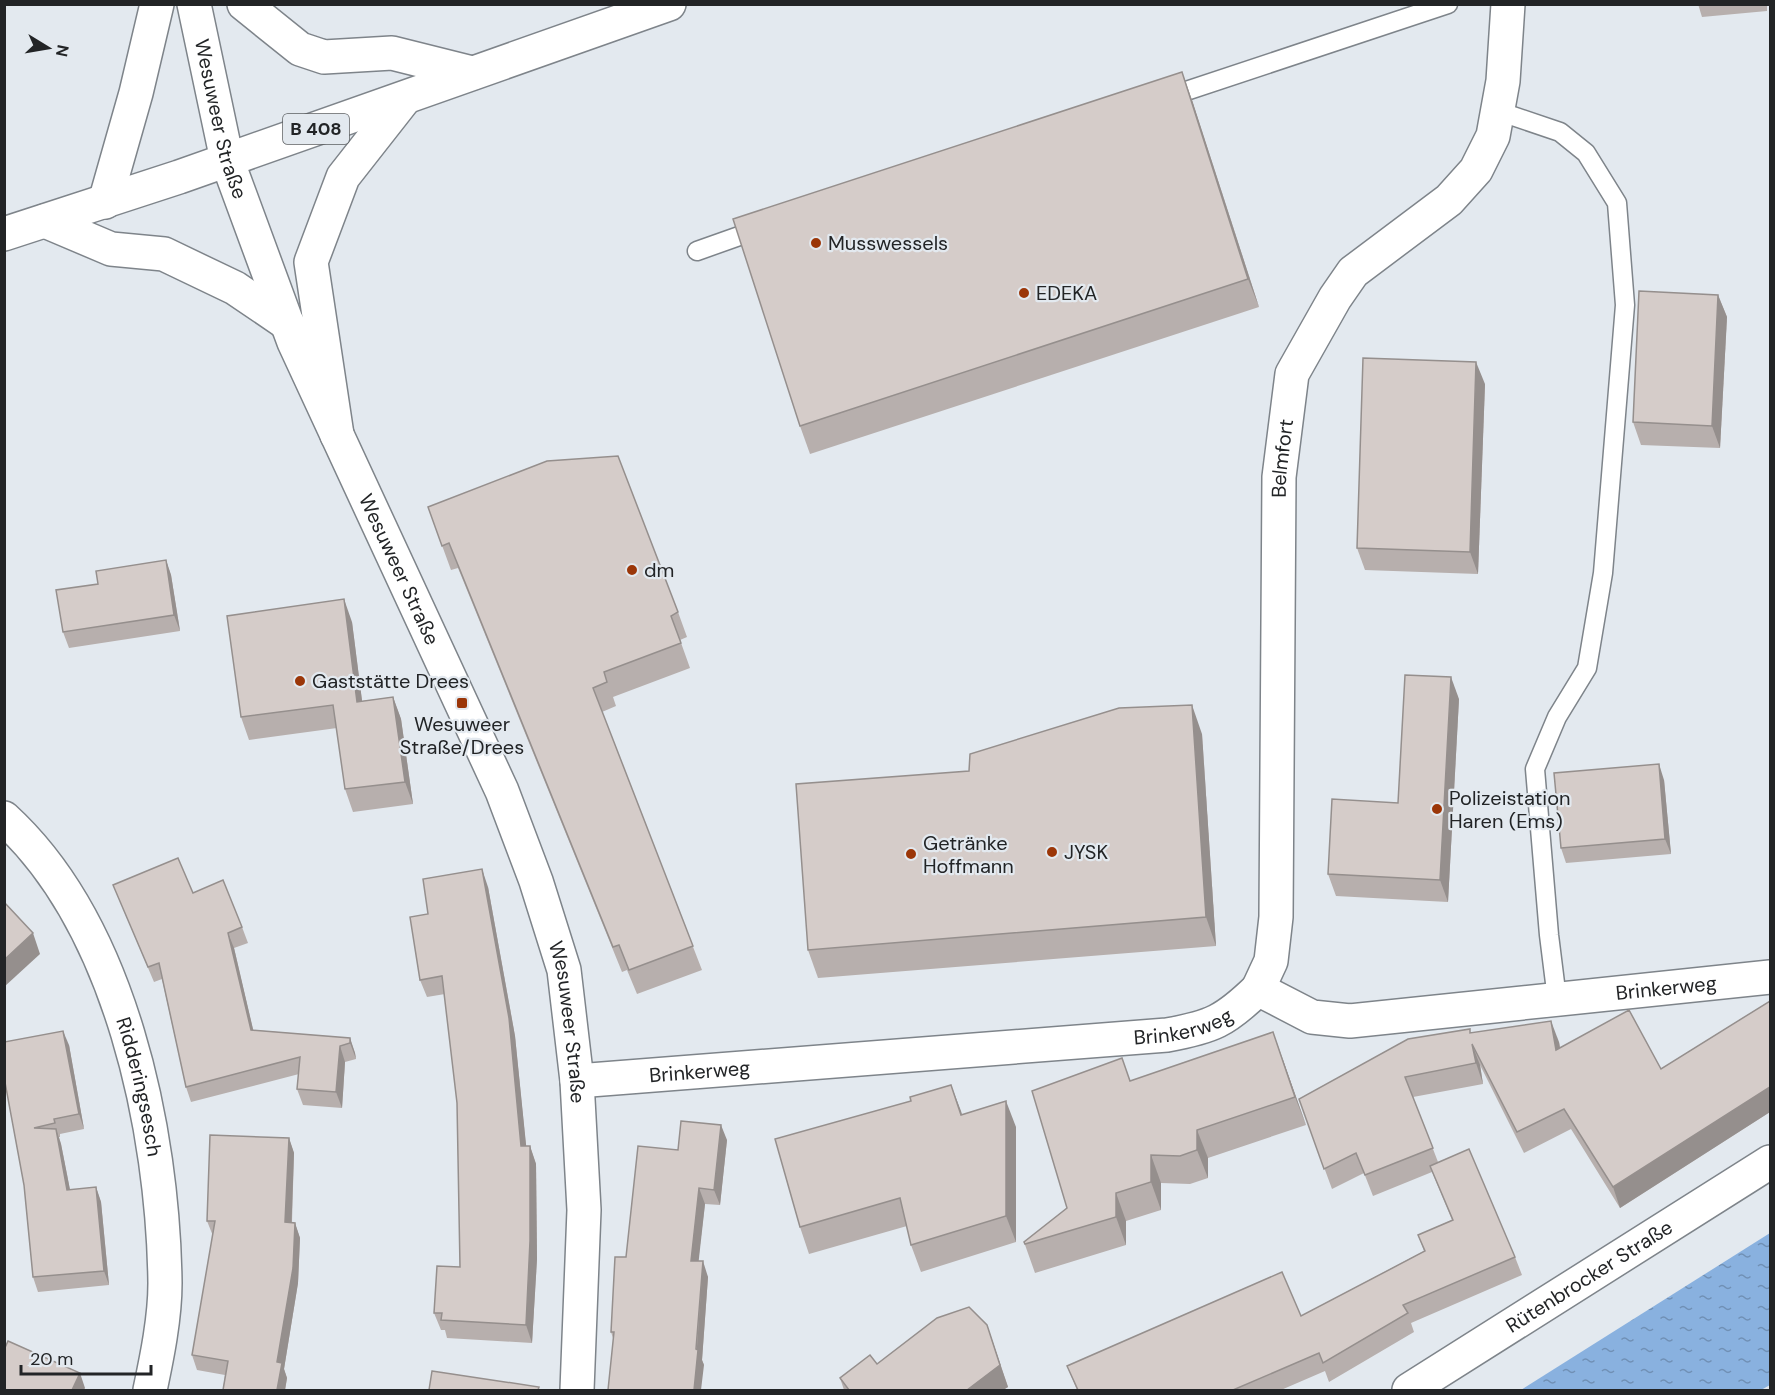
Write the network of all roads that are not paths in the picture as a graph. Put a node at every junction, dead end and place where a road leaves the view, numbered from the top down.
1 (156, 4) edge
2 (194, 4) edge
3 (244, 4) edge
4 (669, 4) edge
5 (1448, 4) edge
6 (1508, 4) edge
7 (472, 73) junction
8 (405, 98) junction
9 (1148, 103) edge
10 (1498, 111) junction
11 (227, 160) junction
12 (105, 202) junction
13 (45, 221) junction
14 (776, 222) edge
15 (4, 234) edge
16 (697, 251) dead end
17 (288, 324) junction
18 (337, 435) junction
19 (4, 818) edge
20 (1770, 977) edge
21 (1258, 989) junction
22 (1557, 999) junction
23 (578, 1082) junction
24 (1770, 1162) edge
25 (150, 1390) edge
26 (577, 1390) edge
27 (1409, 1390) edge

1 - 12 street
2 - 11 street, Wesuweer Straße
3 - 7 street
4 - 7 street, B 408
5 - 9 lane
6 - 10 street, Belmfort
7 - 8 street, B 408
8 - 11 street, B 408
8 - 18 street
10 - 21 street, Belmfort
10 - 22 lane
11 - 12 street, B 408
11 - 17 street, Wesuweer Straße
12 - 13 street, B 408
13 - 15 street, B 408
13 - 17 street
14 - 16 lane
17 - 18 street, Wesuweer Straße
18 - 23 street, Wesuweer Straße
19 - 25 street, Ridderingsesch
20 - 22 street, Brinkerweg
21 - 22 street, Brinkerweg
21 - 23 street, Brinkerweg
23 - 26 street, Wesuweer Straße
24 - 27 street, Rütenbrocker Straße

